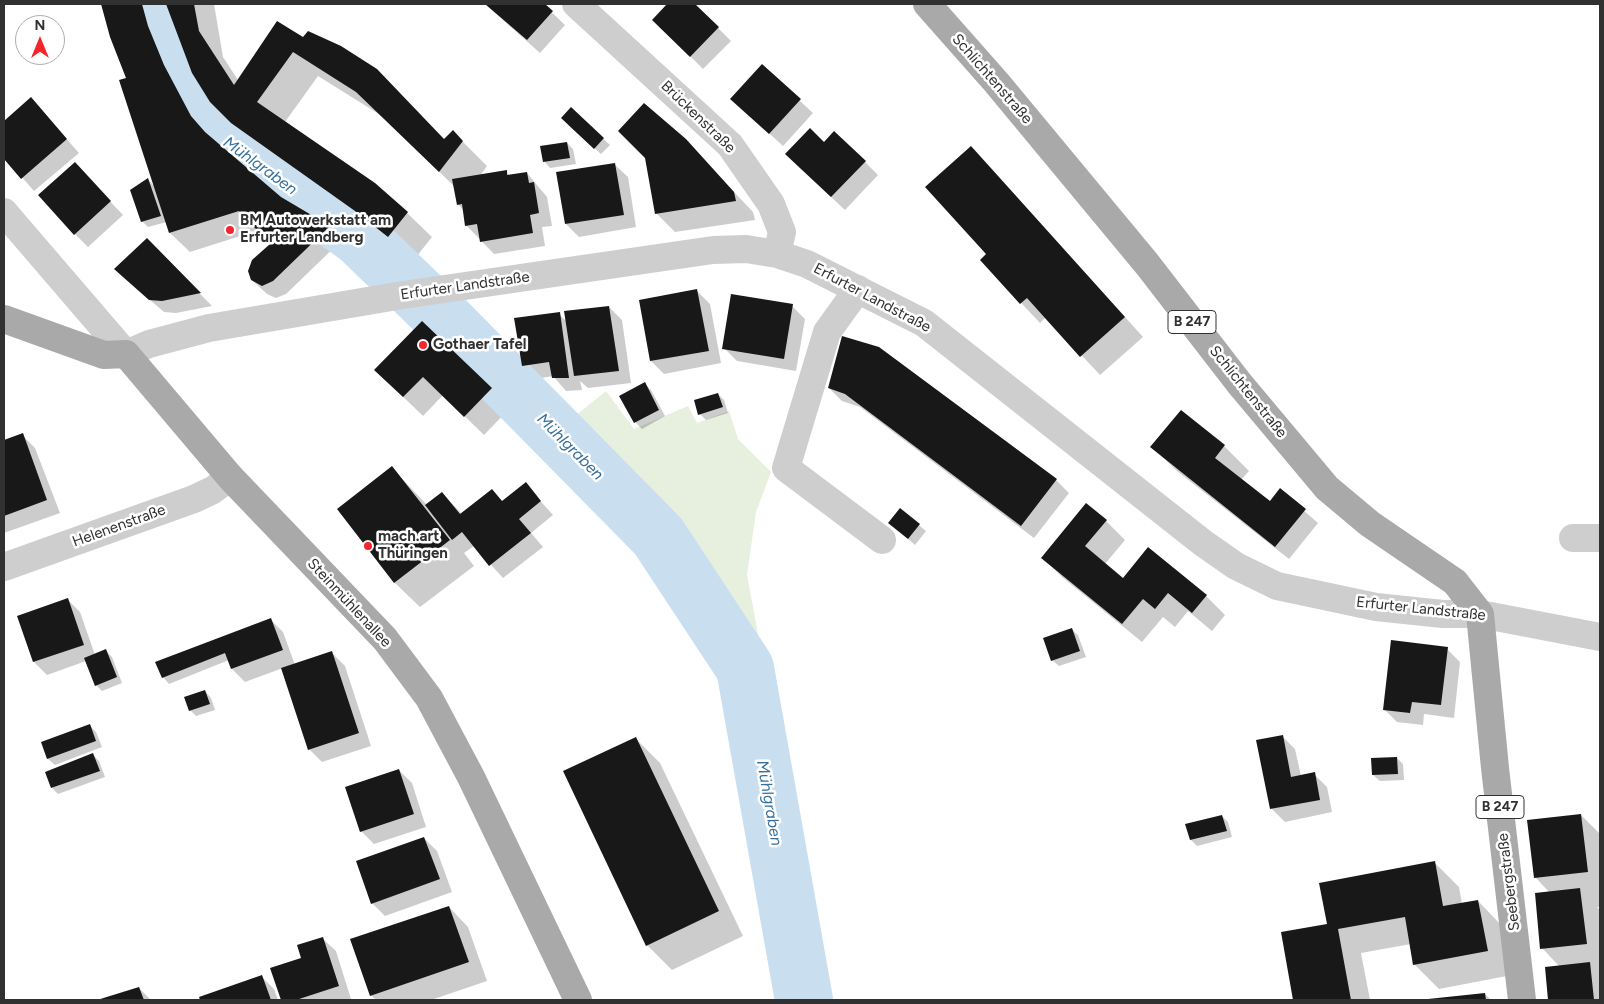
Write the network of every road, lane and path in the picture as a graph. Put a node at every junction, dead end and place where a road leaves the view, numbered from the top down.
1 (576, 4) edge
2 (927, 4) edge
3 (4, 212) edge
4 (777, 254) junction
5 (858, 289) junction
6 (4, 319) edge
7 (126, 354) junction
8 (230, 477) junction
9 (1573, 538) dead end
10 (1600, 538) edge
11 (882, 540) dead end
12 (4, 567) edge
13 (1480, 614) junction
14 (1600, 638) edge
15 (578, 1000) edge
16 (1522, 1000) edge

1 - 4 street, Brückenstraße
2 - 13 main road, Schlichtenstraße / B 247
3 - 7 street
4 - 5 street, Erfurter Landstraße
4 - 7 street, Erfurter Landstraße
5 - 11 street
5 - 13 street, Erfurter Landstraße
6 - 7 main road
7 - 8 main road, Steinmühlenallee
8 - 12 street, Helenenstraße
8 - 15 main road, Steinmühlenallee
9 - 10 street
13 - 14 street, Erfurter Landstraße
13 - 16 main road, Seebergstraße / B 247

